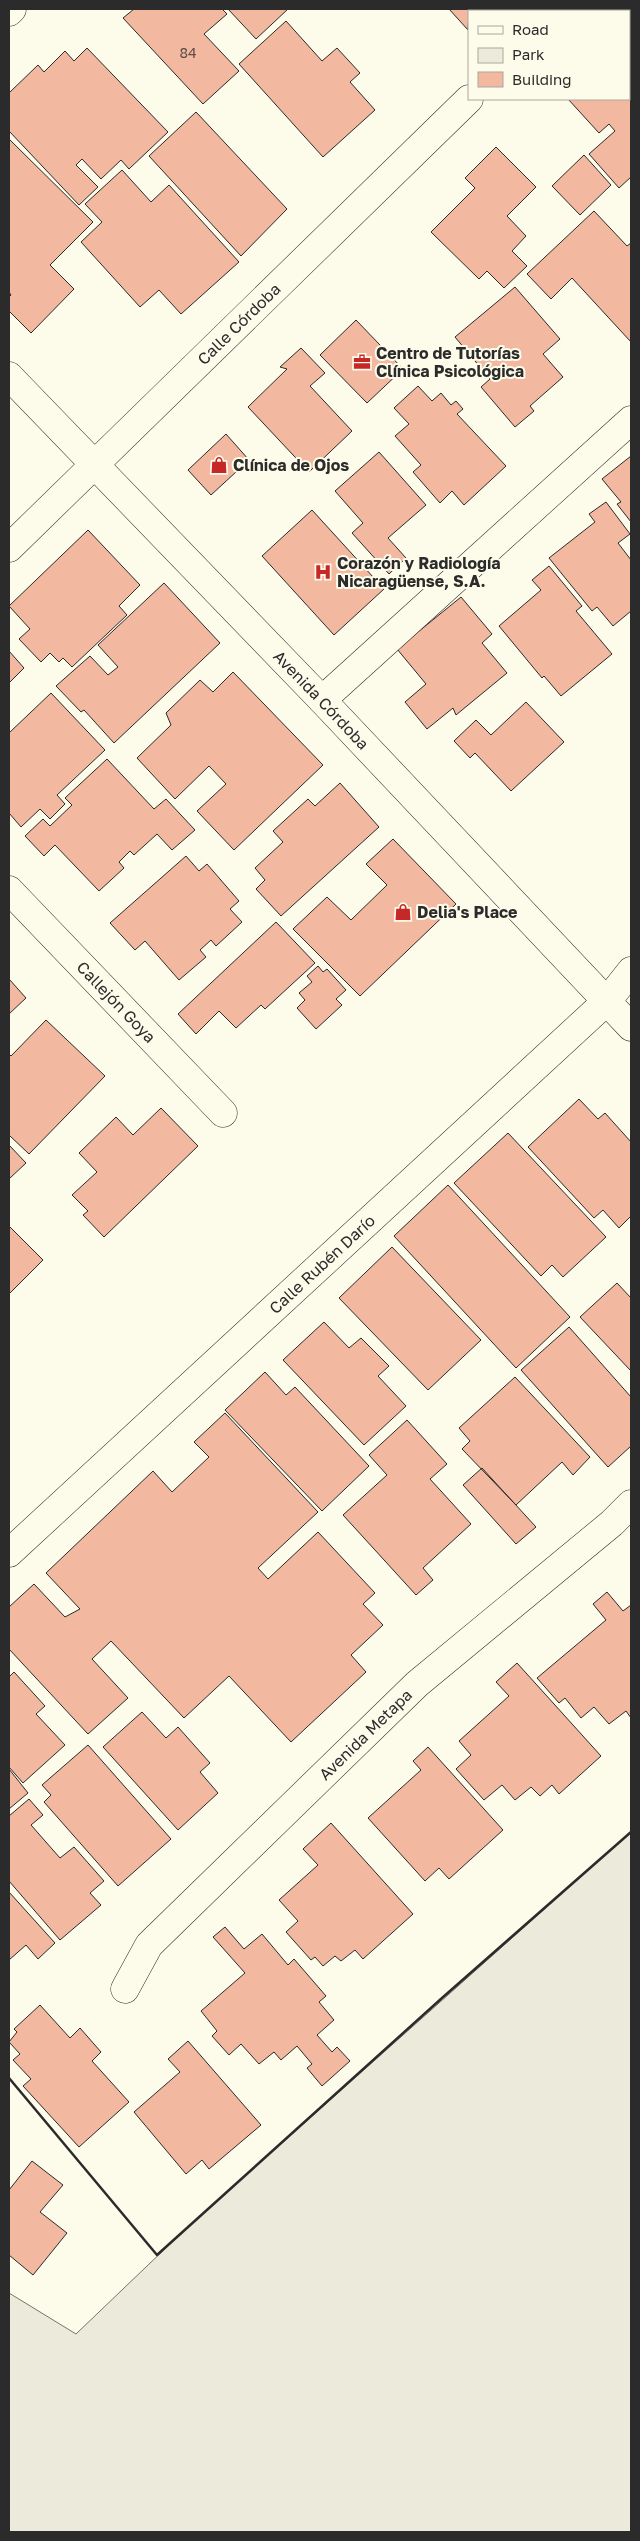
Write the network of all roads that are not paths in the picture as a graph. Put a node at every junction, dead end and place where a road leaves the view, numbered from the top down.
1 (12, 9) edge
2 (9, 12) edge
3 (468, 100) edge
4 (9, 376) edge
5 (631, 420) edge
6 (92, 465) junction
7 (9, 548) edge
8 (322, 700) junction
9 (9, 890) edge
10 (631, 971) edge
11 (608, 1000) junction
12 (631, 1027) edge
13 (223, 1114) dead end
14 (631, 1504) edge
15 (9, 1554) edge
16 (125, 1989) dead end

1 - 2 street
3 - 6 street, Calle Córdoba
4 - 6 street, Avenida Córdoba
5 - 8 street
6 - 7 street, Calle Córdoba
6 - 8 street, Avenida Córdoba
8 - 11 street, Avenida Córdoba
9 - 13 street, Callejón Goya
10 - 11 street, Calle Rubén Darío
11 - 12 street, Avenida Córdoba
11 - 15 street, Calle Rubén Darío
14 - 16 street, Avenida Metapa

